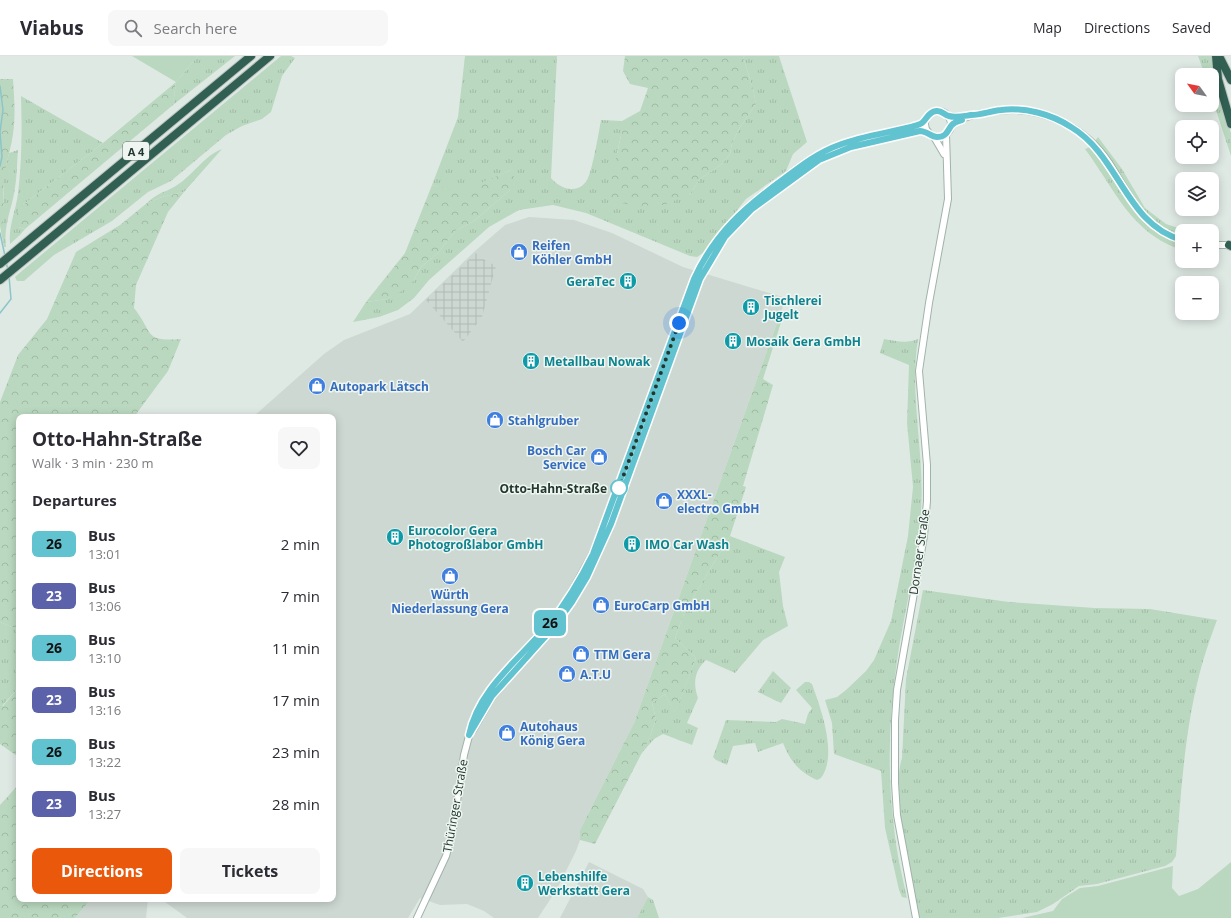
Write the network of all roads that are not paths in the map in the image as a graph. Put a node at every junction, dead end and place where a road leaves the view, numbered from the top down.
1 (251, 56) edge
2 (270, 56) edge
3 (1216, 56) edge
4 (1219, 56) edge
5 (1225, 56) edge
6 (1231, 69) edge
7 (1231, 80) edge
8 (972, 115) junction
9 (948, 116) junction
10 (926, 119) junction
11 (1231, 124) edge
12 (951, 126) junction
13 (928, 132) junction
14 (946, 134) junction
15 (934, 137) junction
16 (946, 161) junction
17 (1175, 236) edge
18 (1219, 245) edge
19 (1230, 245) edge
20 (0, 264) edge
21 (0, 280) edge
22 (516, 665) junction
23 (417, 918) edge
24 (916, 918) edge

1 - 20 highway, A 4
2 - 21 highway, A 4
3 - 11 highway
4 - 7 highway
5 - 6 highway
8 - 9 main road
8 - 12 main road
8 - 17 main road
9 - 10 main road
9 - 12 main road
10 - 13 main road
10 - 22 main road, Thüringer Straße
12 - 14 main road
13 - 15 main road
13 - 22 main road, Thüringer Straße
14 - 15 main road
14 - 16 main road, Dornaer Straße
15 - 16 main road, Dornaer Straße
16 - 24 main road, Dornaer Straße
18 - 19 main road
22 - 23 main road, Thüringer Straße

